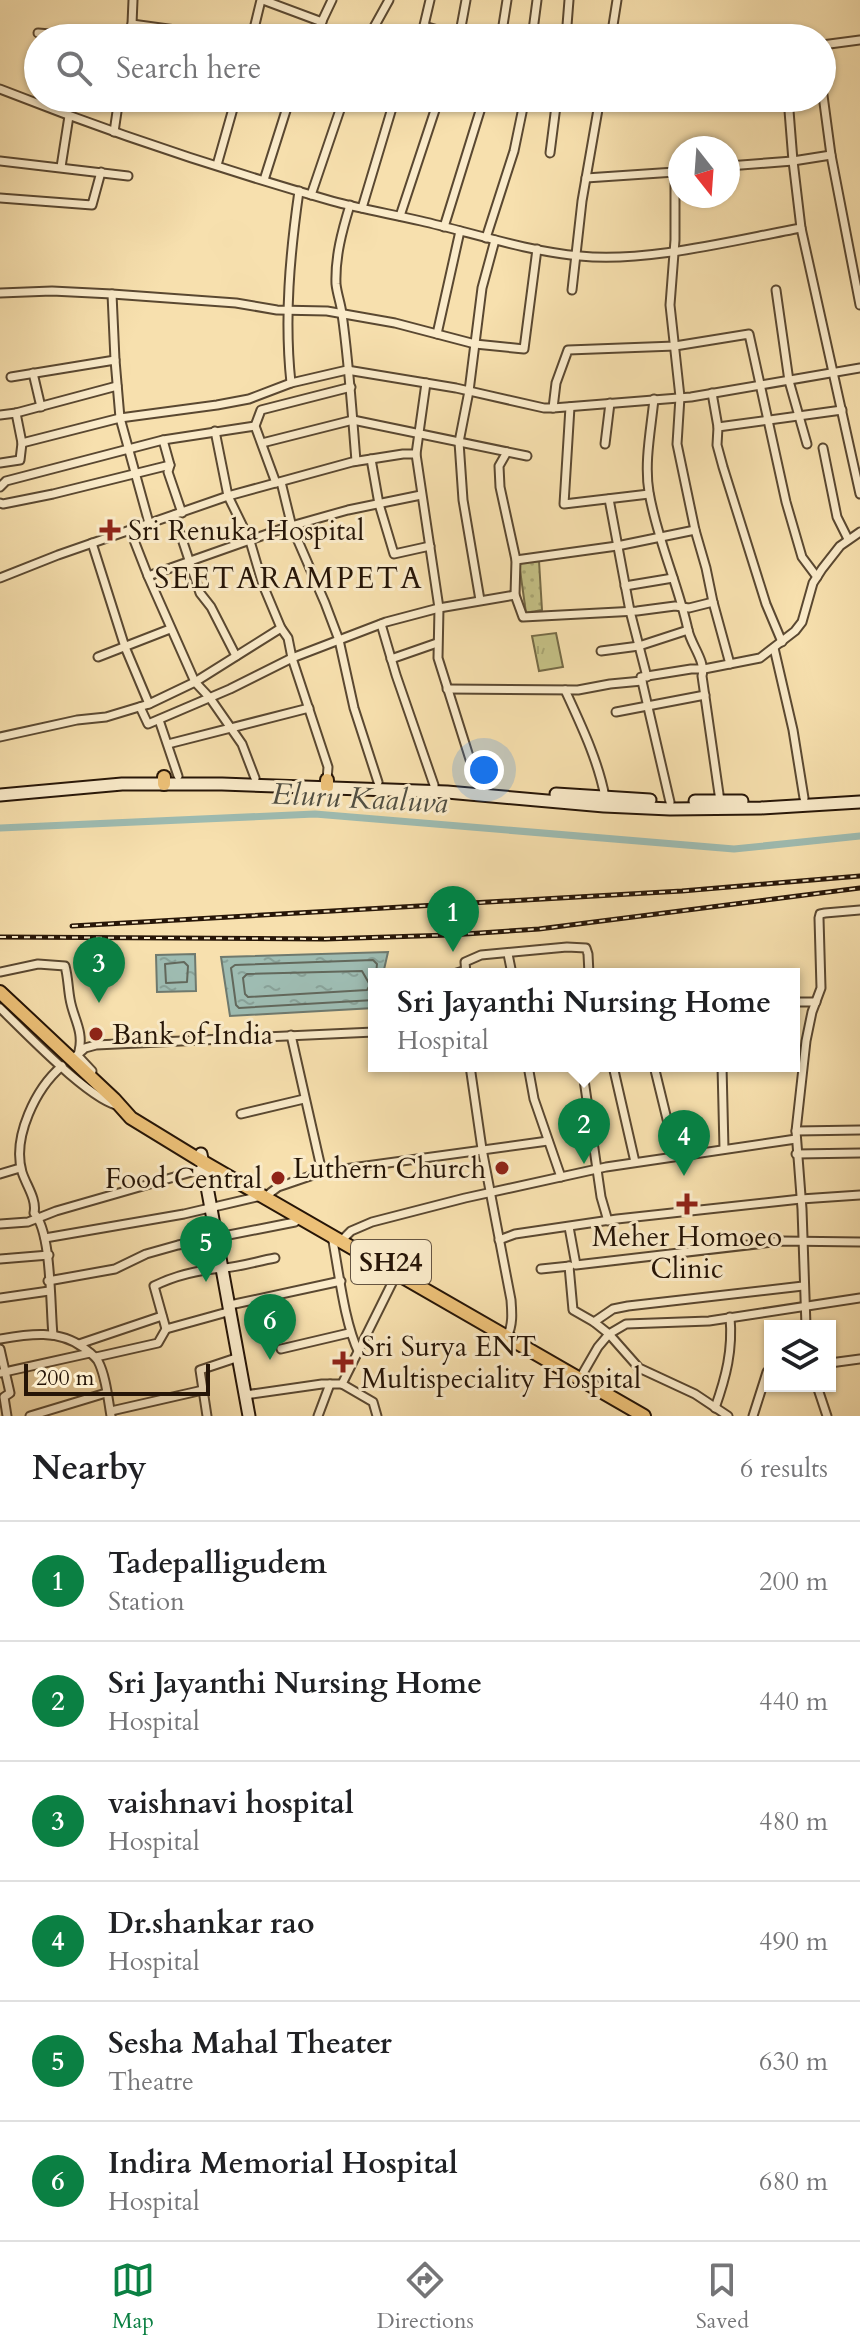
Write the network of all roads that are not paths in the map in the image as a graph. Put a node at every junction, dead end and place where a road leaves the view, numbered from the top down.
1 (133, 0) edge
2 (262, 0) edge
3 (332, 0) edge
4 (389, 0) edge
5 (430, 0) edge
6 (466, 0) edge
7 (507, 0) edge
8 (537, 0) edge
9 (569, 0) edge
10 (617, 0) edge
11 (322, 22) joint
12 (132, 24) edge
13 (255, 24) edge
14 (376, 24) edge
15 (424, 24) edge
16 (463, 24) edge
17 (503, 24) edge
18 (534, 24) edge
19 (567, 24) edge
20 (613, 24) edge
21 (860, 40) edge
22 (836, 43) edge
23 (0, 89) edge
24 (24, 98) edge
25 (59, 112) edge
26 (117, 112) edge
27 (232, 112) edge
28 (286, 112) edge
29 (339, 112) edge
30 (391, 112) edge
31 (434, 112) edge
32 (480, 112) edge
33 (522, 112) edge
34 (555, 112) edge
35 (598, 112) edge
36 (789, 112) edge
37 (825, 112) edge
38 (69, 116) junction
39 (114, 132) junction
40 (550, 153) dead end
41 (831, 155) junction
42 (0, 161) edge
43 (793, 161) junction
44 (217, 165) junction
45 (740, 165) edge
46 (61, 167) junction
47 (101, 172) junction
48 (668, 173) edge
49 (128, 176) dead end
50 (586, 178) junction
51 (264, 180) junction
52 (299, 191) junction
53 (311, 195) junction
54 (0, 198) edge
55 (350, 205) junction
56 (362, 208) junction
57 (676, 208) edge
58 (400, 216) junction
59 (444, 227) junction
60 (801, 228) junction
61 (460, 231) junction
62 (490, 239) junction
63 (537, 249) junction
64 (675, 251) junction
65 (576, 256) junction
66 (572, 290) dead end
67 (776, 290) dead end
68 (0, 293) edge
69 (112, 294) junction
70 (860, 305) edge
71 (289, 310) junction
72 (342, 313) junction
73 (437, 334) junction
74 (475, 344) junction
75 (675, 346) junction
76 (115, 360) junction
77 (860, 368) edge
78 (347, 370) junction
79 (33, 373) junction
80 (834, 373) junction
81 (11, 377) dead end
82 (789, 381) junction
83 (291, 383) junction
84 (426, 383) junction
85 (117, 386) junction
86 (761, 386) junction
87 (351, 387) junction
88 (469, 391) junction
89 (712, 393) junction
90 (680, 397) junction
91 (654, 399) junction
92 (610, 403) junction
93 (41, 407) junction
94 (570, 407) junction
95 (553, 408) junction
96 (842, 410) junction
97 (16, 413) junction
98 (0, 415) edge
99 (800, 417) junction
100 (120, 418) junction
101 (353, 420) junction
102 (768, 420) junction
103 (255, 426) junction
104 (718, 427) junction
105 (215, 431) junction
106 (418, 434) junction
107 (163, 440) junction
108 (459, 442) junction
109 (22, 443) junction
110 (262, 443) junction
111 (605, 444) dead end
112 (807, 444) dead end
113 (823, 448) dead end
114 (128, 449) junction
115 (507, 452) junction
116 (416, 454) junction
117 (527, 456) dead end
118 (371, 459) junction
119 (356, 461) junction
120 (0, 463) edge
121 (170, 465) junction
122 (135, 474) junction
123 (278, 483) junction
124 (0, 487) edge
125 (649, 494) junction
126 (860, 494) edge
127 (421, 495) junction
128 (228, 496) junction
129 (609, 499) junction
130 (0, 503) edge
131 (379, 504) junction
132 (178, 514) junction
133 (149, 523) junction
134 (292, 527) junction
135 (130, 530) junction
136 (695, 530) junction
137 (860, 532) edge
138 (660, 538) junction
139 (848, 539) junction
140 (250, 541) junction
141 (92, 543) junction
142 (430, 546) junction
143 (617, 546) junction
144 (190, 560) junction
145 (516, 560) junction
146 (148, 576) junction
147 (817, 577) junction
148 (0, 578) edge
149 (673, 578) junction
150 (625, 586) junction
151 (515, 595) junction
152 (480, 600) junction
153 (713, 602) junction
154 (682, 607) junction
155 (439, 608) junction
156 (630, 611) junction
157 (381, 624) junction
158 (281, 628) junction
159 (170, 629) junction
160 (688, 630) junction
161 (339, 640) junction
162 (782, 642) junction
163 (437, 643) junction
164 (639, 646) junction
165 (125, 647) junction
166 (774, 648) junction
167 (601, 651) dead end
168 (236, 656) junction
169 (98, 657) dead end
170 (292, 658) junction
171 (391, 659) junction
172 (730, 664) junction
173 (704, 669) junction
174 (644, 679) junction
175 (195, 682) junction
176 (447, 689) junction
177 (565, 690) junction
178 (705, 695) junction
179 (210, 698) junction
180 (149, 704) junction
181 (648, 705) junction
182 (140, 707) junction
183 (309, 708) junction
184 (616, 712) dead end
185 (159, 720) junction
186 (229, 727) junction
187 (0, 737) edge
188 (168, 744) junction
189 (178, 776) junction
190 (255, 778) junction
191 (164, 780) junction
192 (378, 782) junction
193 (327, 783) junction
194 (434, 785) junction
195 (0, 788) edge
196 (479, 788) junction
197 (0, 795) edge
198 (860, 796) edge
199 (605, 797) junction
200 (804, 798) junction
201 (720, 801) junction
202 (670, 802) junction
203 (860, 802) edge
204 (860, 910) edge
205 (508, 954) junction
206 (466, 968) edge
207 (511, 968) edge
208 (589, 968) edge
209 (0, 972) edge
210 (0, 989) edge
211 (800, 1002) edge
212 (816, 1002) junction
213 (0, 1008) edge
214 (368, 1032) edge
215 (291, 1035) junction
216 (78, 1053) junction
217 (62, 1066) junction
218 (471, 1072) edge
219 (529, 1072) edge
220 (583, 1072) edge
221 (614, 1072) edge
222 (655, 1072) edge
223 (722, 1072) edge
224 (304, 1099) junction
225 (120, 1104) junction
226 (241, 1114) dead end
227 (860, 1130) edge
228 (796, 1135) junction
229 (548, 1141) junction
230 (482, 1149) junction
231 (724, 1149) junction
232 (860, 1153) edge
233 (796, 1154) junction
234 (676, 1156) junction
235 (201, 1161) junction
236 (635, 1162) junction
237 (20, 1168) junction
238 (598, 1169) junction
239 (322, 1172) junction
240 (0, 1174) edge
241 (561, 1177) junction
242 (490, 1193) junction
243 (265, 1194) junction
244 (860, 1195) edge
245 (801, 1199) junction
246 (210, 1208) junction
247 (301, 1217) junction
248 (39, 1218) junction
249 (608, 1221) junction
250 (0, 1224) edge
251 (569, 1227) junction
252 (338, 1236) junction
253 (45, 1238) junction
254 (216, 1239) junction
255 (499, 1240) junction
256 (802, 1242) junction
257 (860, 1242) edge
258 (49, 1255) junction
259 (275, 1258) dead end
260 (0, 1259) edge
261 (572, 1266) junction
262 (222, 1268) junction
263 (541, 1269) dead end
264 (398, 1270) junction
265 (48, 1281) junction
266 (341, 1281) junction
267 (803, 1286) junction
268 (49, 1291) junction
269 (0, 1298) edge
270 (860, 1298) edge
271 (804, 1305) junction
272 (230, 1308) junction
273 (162, 1316) junction
274 (730, 1317) junction
275 (805, 1320) edge
276 (594, 1322) junction
277 (166, 1329) junction
278 (349, 1333) junction
279 (509, 1334) junction
280 (609, 1334) junction
281 (53, 1335) junction
282 (0, 1339) edge
283 (79, 1344) junction
284 (0, 1349) edge
285 (281, 1349) dead end
286 (359, 1353) junction
287 (93, 1355) junction
288 (239, 1357) junction
289 (860, 1359) edge
290 (836, 1362) edge
291 (3, 1372) edge
292 (583, 1373) junction
293 (764, 1381) edge
294 (330, 1384) junction
295 (342, 1384) junction
296 (203, 1390) junction
297 (819, 1392) edge
298 (106, 1393) junction
299 (245, 1395) junction
300 (715, 1408) junction
301 (638, 1410) edge
302 (111, 1414) edge
303 (7, 1416) edge
304 (30, 1416) edge
305 (207, 1416) edge
306 (249, 1416) edge
307 (318, 1416) edge
308 (377, 1416) edge
309 (657, 1416) edge
310 (728, 1416) edge
311 (753, 1416) edge
312 (827, 1416) edge

1 - 12 street
2 - 11 street
2 - 13 street
3 - 11 street
4 - 14 street
5 - 15 street
6 - 16 street
7 - 17 street
8 - 18 street
9 - 19 street
10 - 20 street
21 - 22 street
23 - 24 street
25 - 38 street
26 - 39 street
27 - 44 street
28 - 51 street
29 - 53 street
30 - 56 street
31 - 58 street
32 - 59 street
33 - 62 street
34 - 40 street
35 - 50 street
36 - 43 street
37 - 41 street
38 - 39 street
38 - 46 street
39 - 44 street
41 - 43 street
41 - 70 street
42 - 46 street
43 - 45 street
43 - 60 street
44 - 51 street
46 - 47 street
47 - 49 street
47 - 54 street
48 - 50 street
50 - 65 street
51 - 52 street
52 - 53 street
52 - 71 street
53 - 55 street
55 - 56 street
55 - 72 street
56 - 58 street
57 - 64 street
58 - 59 street
59 - 61 street
60 - 64 street
60 - 80 street
61 - 62 street
61 - 73 street
62 - 63 street
62 - 74 street
63 - 65 street
63 - 74 street
64 - 65 street
64 - 75 street
65 - 66 street
67 - 82 street
68 - 69 street
69 - 71 street
69 - 76 street
71 - 72 street
71 - 83 street
72 - 73 street
72 - 78 street
73 - 74 street
74 - 88 street
75 - 86 street
75 - 90 street
75 - 95 street
76 - 79 street
76 - 85 street
77 - 80 street
78 - 83 street
78 - 84 street
78 - 87 street
79 - 81 street
79 - 93 street
80 - 82 street
80 - 96 street
82 - 86 street
82 - 99 street
83 - 100 street
84 - 88 street
84 - 106 street
85 - 93 street
85 - 100 street
86 - 89 street
86 - 102 street
87 - 101 street
87 - 103 street
88 - 95 street
88 - 108 street
89 - 90 street
89 - 104 street
90 - 91 street
90 - 136 street
91 - 92 street
91 - 125 street
92 - 94 street
92 - 111 street
93 - 97 street
94 - 95 street
94 - 129 street
96 - 99 street
96 - 126 street
97 - 98 street
97 - 109 street
99 - 102 street
99 - 112 street
100 - 109 street
100 - 114 street
101 - 106 street
101 - 110 street
101 - 119 street
102 - 104 street
102 - 147 street
103 - 105 street
103 - 110 street
104 - 162 street
105 - 107 street
105 - 128 street
106 - 108 street
106 - 116 street
107 - 114 street
107 - 121 street
108 - 115 street
108 - 152 street
109 - 120 street
110 - 123 street
113 - 139 street
114 - 122 street
114 - 124 street
115 - 117 street
115 - 145 street
116 - 118 street
116 - 127 street
118 - 119 street
118 - 131 street
119 - 123 street
121 - 122 street
121 - 132 street
122 - 130 street
122 - 133 street
123 - 128 street
123 - 134 street
125 - 129 street
125 - 138 street
127 - 131 street
127 - 142 street
128 - 132 street
128 - 140 street
129 - 143 street
131 - 134 street
131 - 142 street
132 - 133 street
132 - 144 street
133 - 135 street
134 - 140 street
134 - 161 street
135 - 141 street
135 - 146 street
136 - 138 street
136 - 153 street
137 - 139 street
138 - 143 street
138 - 149 street
139 - 147 street
140 - 144 street
140 - 158 street
141 - 148 street
141 - 165 street
142 - 155 street
143 - 145 street
143 - 150 street
144 - 146 street
144 - 168 street
145 - 151 street
146 - 159 street
147 - 162 street
149 - 150 street
149 - 154 street
150 - 156 street
151 - 152 street
151 - 156 street
152 - 155 street
153 - 154 street
153 - 172 street
154 - 156 street
154 - 160 street
155 - 157 street
155 - 163 street
156 - 164 street
157 - 161 street
157 - 171 street
158 - 168 street
158 - 170 street
159 - 165 street
159 - 175 street
160 - 164 street
160 - 173 street
161 - 170 street
161 - 192 street
162 - 166 street
163 - 171 street
163 - 176 street
164 - 167 street
164 - 174 street
165 - 169 street
165 - 180 street
166 - 172 street
166 - 200 street
168 - 175 street
170 - 179 street
170 - 183 street
171 - 194 street
172 - 173 street
173 - 174 street
173 - 178 street
174 - 177 street
174 - 181 street
175 - 179 street
175 - 180 street
176 - 177 street
176 - 196 street
177 - 199 street
178 - 181 street
178 - 201 street
179 - 185 street
179 - 186 street
180 - 182 street
181 - 184 street
181 - 202 street
182 - 185 street
182 - 187 street
183 - 186 street
183 - 193 street
185 - 188 street
186 - 188 street
186 - 190 street
188 - 189 street
189 - 190 main road
189 - 191 main road
190 - 193 main road
191 - 193 main road
191 - 195 main road
191 - 197 main road
192 - 193 main road
192 - 194 main road
193 - 203 main road
194 - 196 main road
196 - 199 main road
198 - 200 main road
199 - 202 main road
200 - 201 main road
201 - 202 main road
204 - 212 street
205 - 206 street
205 - 207 street
205 - 208 street
209 - 216 street
210 - 216 street
210 - 225 main road, SH24
211 - 212 street
212 - 228 street
213 - 217 street
214 - 215 street
215 - 216 street
215 - 224 street
216 - 225 street
217 - 225 street
217 - 237 street
218 - 230 street
219 - 229 street
220 - 238 street
221 - 236 street
222 - 234 street
223 - 231 street
224 - 226 street
224 - 239 street
225 - 235 main road, SH24
227 - 228 street
228 - 231 street
228 - 233 street
229 - 230 street
229 - 241 street
230 - 239 street
230 - 242 street
231 - 234 street
232 - 233 street
233 - 245 street
234 - 236 street
235 - 243 main road, SH24
235 - 246 main road
235 - 248 street
236 - 238 street
237 - 240 street
237 - 248 street
238 - 241 street
238 - 249 street
239 - 243 street
241 - 242 street
242 - 252 street
242 - 255 street
243 - 246 street
243 - 247 main road, SH24
243 - 252 main road, SH24
244 - 245 street
245 - 249 street
245 - 256 street
246 - 253 street
246 - 254 main road
247 - 252 main road, SH24
247 - 254 street
248 - 250 street
248 - 253 street
249 - 251 street
251 - 255 street
251 - 261 street
252 - 264 main road, SH24
252 - 266 street
253 - 258 street
254 - 262 main road
254 - 265 street
255 - 279 street
256 - 257 street
256 - 261 street
256 - 267 street
258 - 260 street
258 - 265 street
259 - 262 street
261 - 263 street
261 - 276 street
262 - 272 main road
262 - 273 street
264 - 279 main road, SH24
264 - 286 street
265 - 268 street
266 - 272 street
266 - 278 street
267 - 271 street
267 - 276 street
268 - 269 street
268 - 281 street
270 - 271 street
271 - 274 street
271 - 275 street
272 - 277 street
272 - 288 main road
273 - 277 street
273 - 283 street
274 - 280 street
274 - 300 street
276 - 280 street
277 - 287 street
278 - 285 street
278 - 286 street
279 - 292 main road, SH24
279 - 301 main road, SH24
280 - 292 street
280 - 300 street
281 - 282 street
281 - 283 street
283 - 287 street
284 - 291 street
286 - 295 street
287 - 291 street
287 - 298 street
288 - 296 street
288 - 299 main road
289 - 290 street
291 - 303 street
292 - 301 main road, SH24
293 - 311 street
294 - 295 street
294 - 299 street
294 - 307 street
295 - 308 street
296 - 302 street
296 - 305 street
297 - 312 street
298 - 302 street
298 - 304 street
299 - 306 main road
300 - 310 street
301 - 309 main road, SH24

